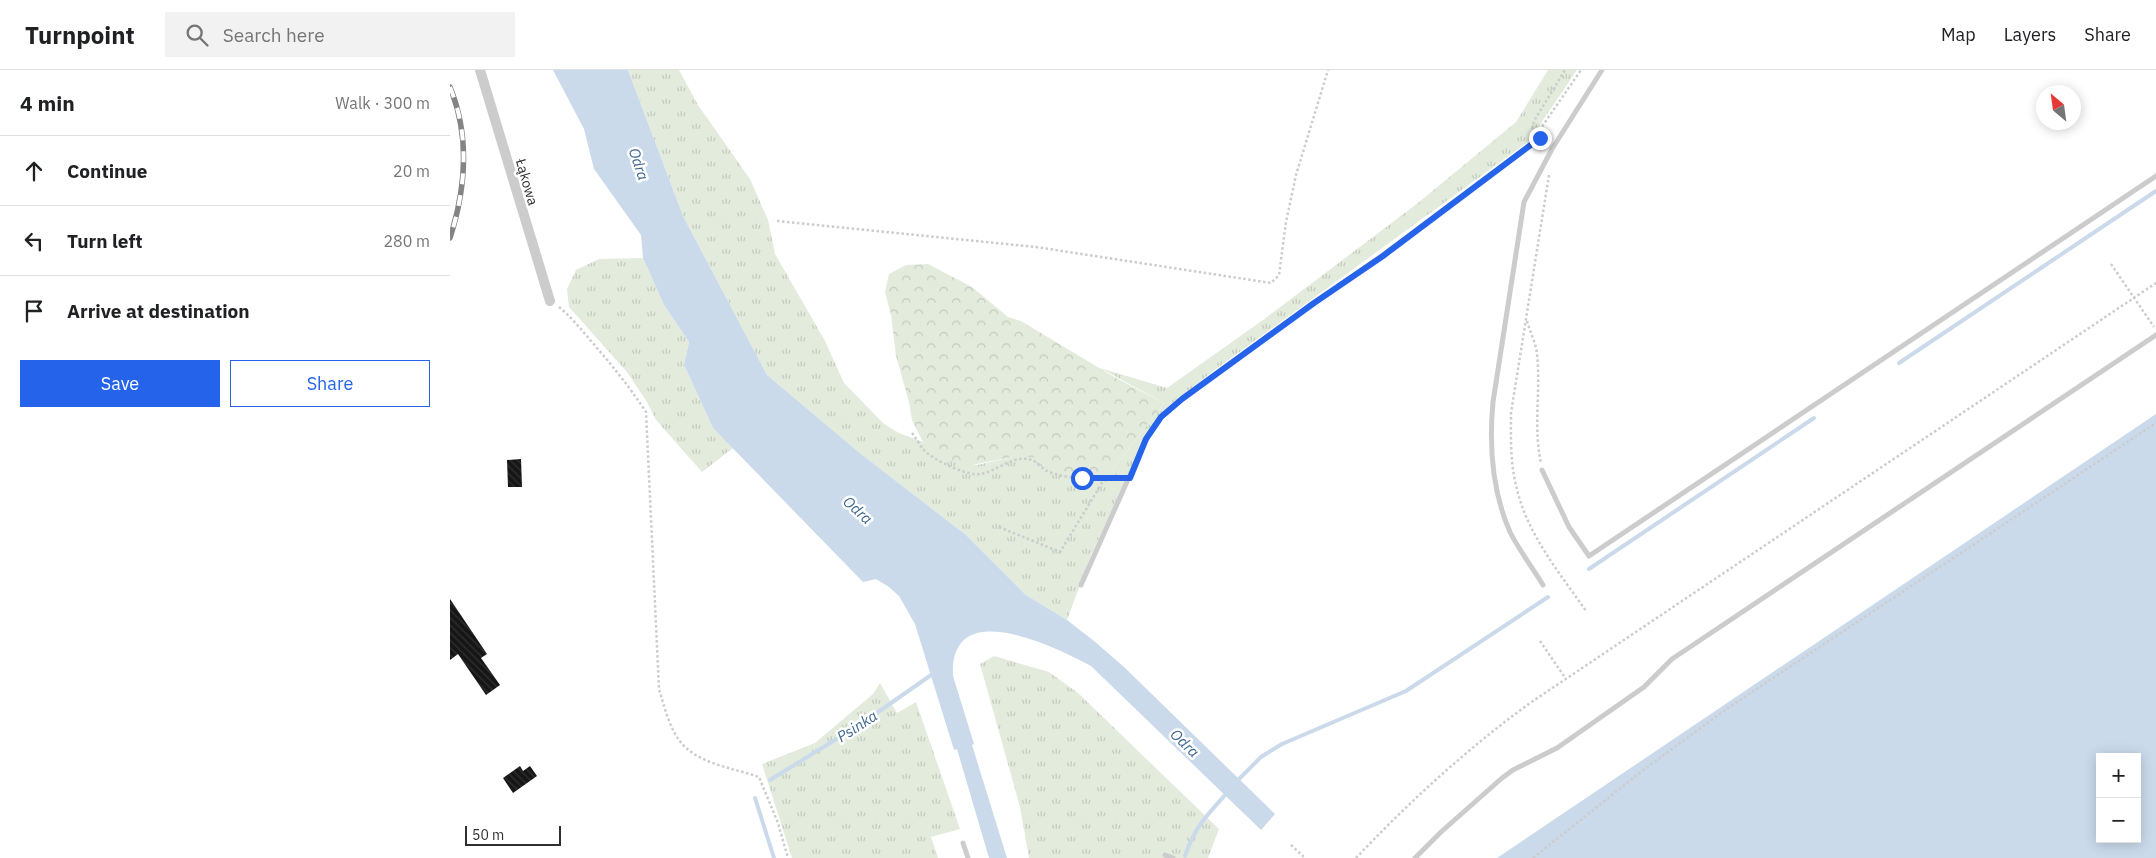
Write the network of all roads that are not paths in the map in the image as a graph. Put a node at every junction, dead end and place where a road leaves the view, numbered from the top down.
1 (480, 70) edge
2 (1602, 70) edge
3 (1540, 138) road end
4 (2156, 176) edge
5 (550, 300) road end
6 (2156, 335) edge
7 (1542, 470) road end
8 (1543, 584) dead end
9 (1081, 585) dead end
10 (963, 843) dead end
11 (1165, 855) dead end
12 (968, 858) edge
13 (1173, 858) edge
14 (1415, 858) edge

1 - 5 street, Łąkowa
2 - 8 lane
3 - 9 lane
4 - 7 lane
6 - 14 lane
10 - 12 lane
11 - 13 lane

